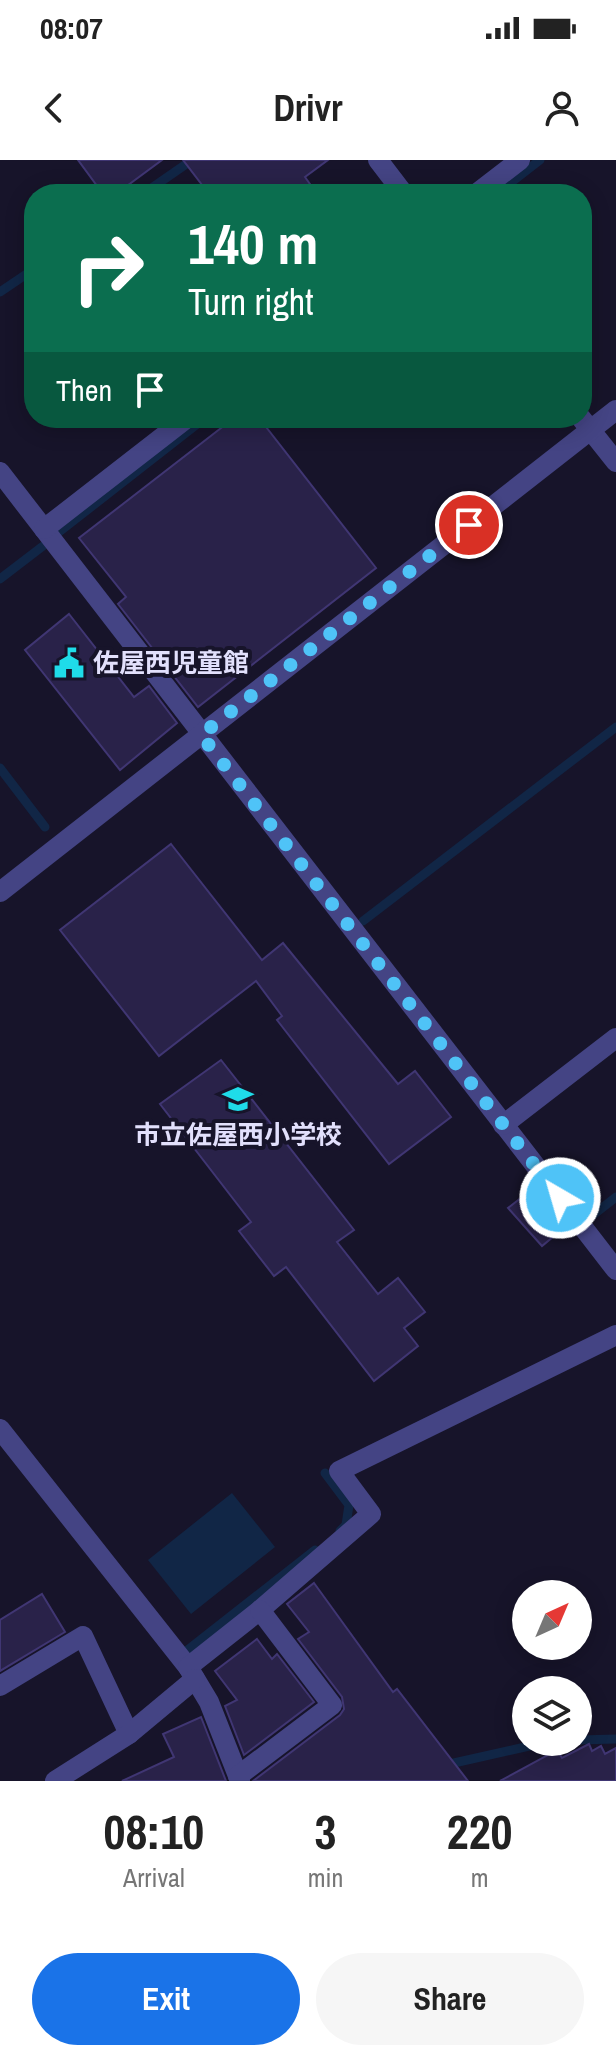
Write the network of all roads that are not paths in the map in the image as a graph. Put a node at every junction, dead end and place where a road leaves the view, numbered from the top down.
1 (378, 160) edge
2 (520, 160) edge
3 (396, 184) edge
4 (489, 184) edge
5 (616, 410) edge
6 (592, 421) edge
7 (174, 428) edge
8 (581, 428) edge
9 (589, 428) edge
10 (616, 462) edge
11 (0, 472) edge
12 (44, 529) junction
13 (201, 735) junction
14 (0, 892) edge
15 (616, 1038) edge
16 (503, 1125) junction
17 (616, 1270) edge
18 (616, 1335) edge
19 (0, 1429) edge
20 (260, 1610) junction
21 (192, 1673) junction
22 (0, 1686) edge
23 (129, 1734) junction
24 (239, 1779) edge
25 (55, 1781) edge

1 - 3 street
2 - 4 street
5 - 6 street
7 - 12 street
8 - 13 street
9 - 10 street
11 - 12 street
12 - 13 street
13 - 14 street
13 - 16 street
15 - 16 street
16 - 17 street
18 - 20 street
19 - 21 street
20 - 21 street
20 - 24 street
21 - 23 street
21 - 24 street
22 - 23 street
23 - 25 street

